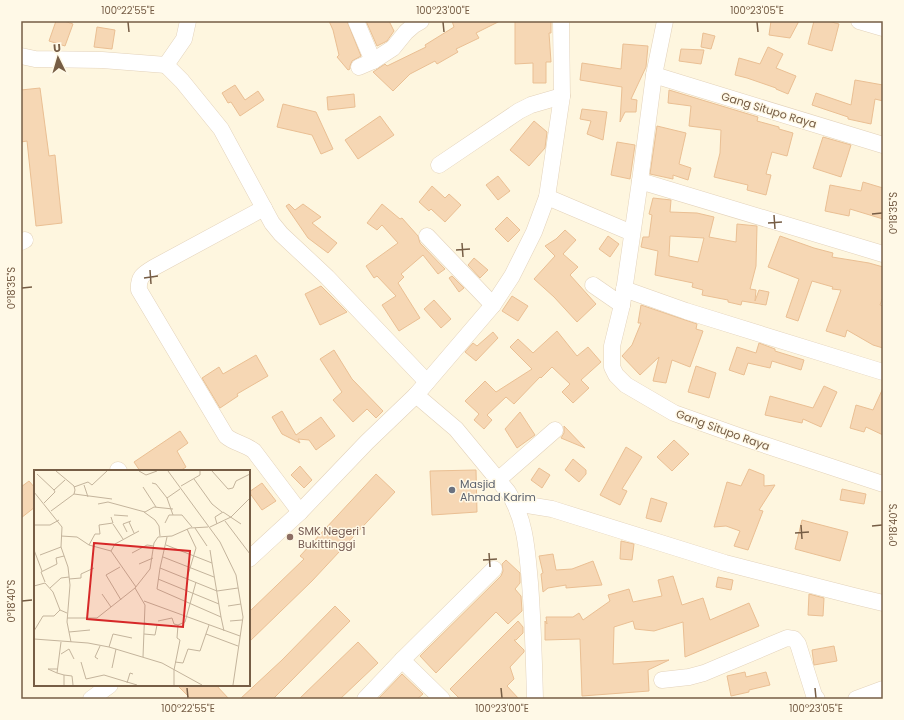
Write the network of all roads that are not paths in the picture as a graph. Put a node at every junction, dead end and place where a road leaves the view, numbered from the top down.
1 (188, 21) edge
2 (356, 21) edge
3 (421, 21) edge
4 (561, 21) edge
5 (665, 21) edge
6 (859, 21) edge
7 (883, 28) edge
8 (21, 56) edge
9 (166, 65) junction
10 (654, 75) junction
11 (562, 96) junction
12 (883, 145) edge
13 (439, 165) dead end
14 (640, 181) junction
15 (547, 197) junction
16 (264, 208) junction
17 (632, 234) junction
18 (427, 236) dead end
19 (883, 254) edge
20 (593, 285) dead end
21 (623, 297) junction
22 (493, 305) junction
23 (883, 372) edge
24 (427, 382) junction
25 (416, 394) junction
26 (555, 430) dead end
27 (498, 480) junction
28 (883, 484) edge
29 (515, 503) junction
30 (300, 512) junction
31 (250, 558) edge
32 (494, 569) dead end
33 (883, 603) edge
34 (402, 660) junction
35 (662, 680) dead end
36 (109, 686) edge
37 (883, 689) edge
38 (92, 699) edge
39 (365, 699) edge
40 (442, 699) edge
41 (535, 699) edge
42 (817, 699) edge
43 (856, 699) edge

1 - 9 street
2 - 3 street
4 - 11 street
5 - 10 street, Gang Situpo Raya
6 - 7 street
8 - 9 street
9 - 16 street
10 - 12 street, Gang Situpo Raya
10 - 14 street, Gang Situpo Raya
11 - 13 street
11 - 15 street
14 - 17 street, Gang Situpo Raya
14 - 19 street
15 - 17 street
15 - 22 street
16 - 24 street
16 - 30 street
17 - 21 street, Gang Situpo Raya
18 - 22 street
20 - 21 street
21 - 23 street
21 - 28 street, Gang Situpo Raya
22 - 24 street
24 - 25 street
25 - 27 street
25 - 30 street
26 - 27 street
27 - 29 street
29 - 33 street
29 - 41 street
30 - 31 street
32 - 34 street
34 - 39 street
34 - 40 street
35 - 42 street
36 - 38 street
37 - 43 street

